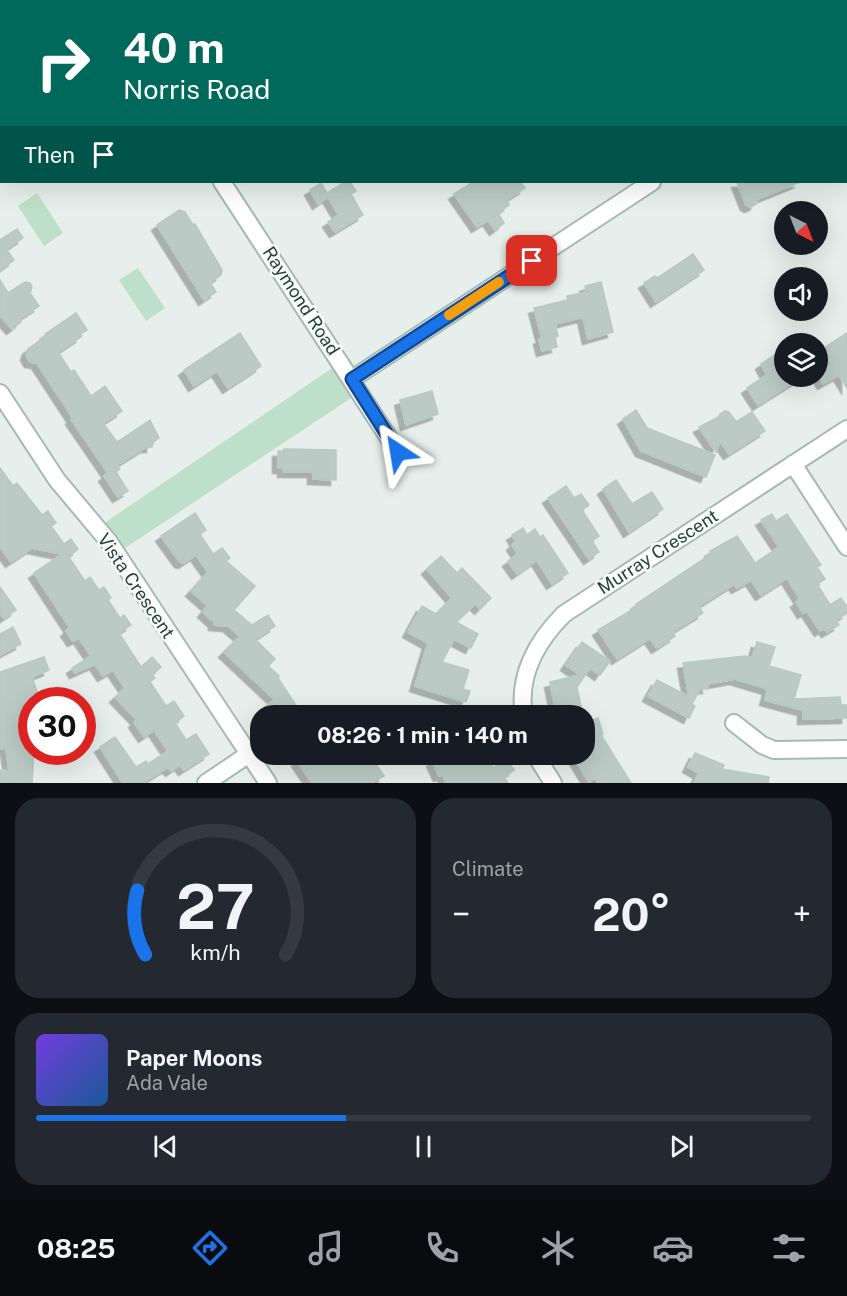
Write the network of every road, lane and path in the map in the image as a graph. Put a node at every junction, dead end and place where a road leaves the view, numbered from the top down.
1 (223, 183) edge
2 (650, 183) edge
3 (352, 379) junction
4 (0, 393) edge
5 (847, 429) edge
6 (398, 452) dead end
7 (794, 464) junction
8 (847, 547) edge
9 (524, 705) edge
10 (734, 723) dead end
11 (847, 750) edge
12 (249, 754) junction
13 (542, 765) edge
14 (206, 783) edge
15 (267, 783) edge
16 (553, 783) edge

1 - 3 street, Raymond Road
2 - 3 street
3 - 6 street, Raymond Road
4 - 12 street, Vista Crescent
5 - 7 street, Murray Crescent
7 - 8 street
7 - 9 street, Murray Crescent
10 - 11 street
12 - 14 street
12 - 15 street, Vista Crescent
13 - 16 street

